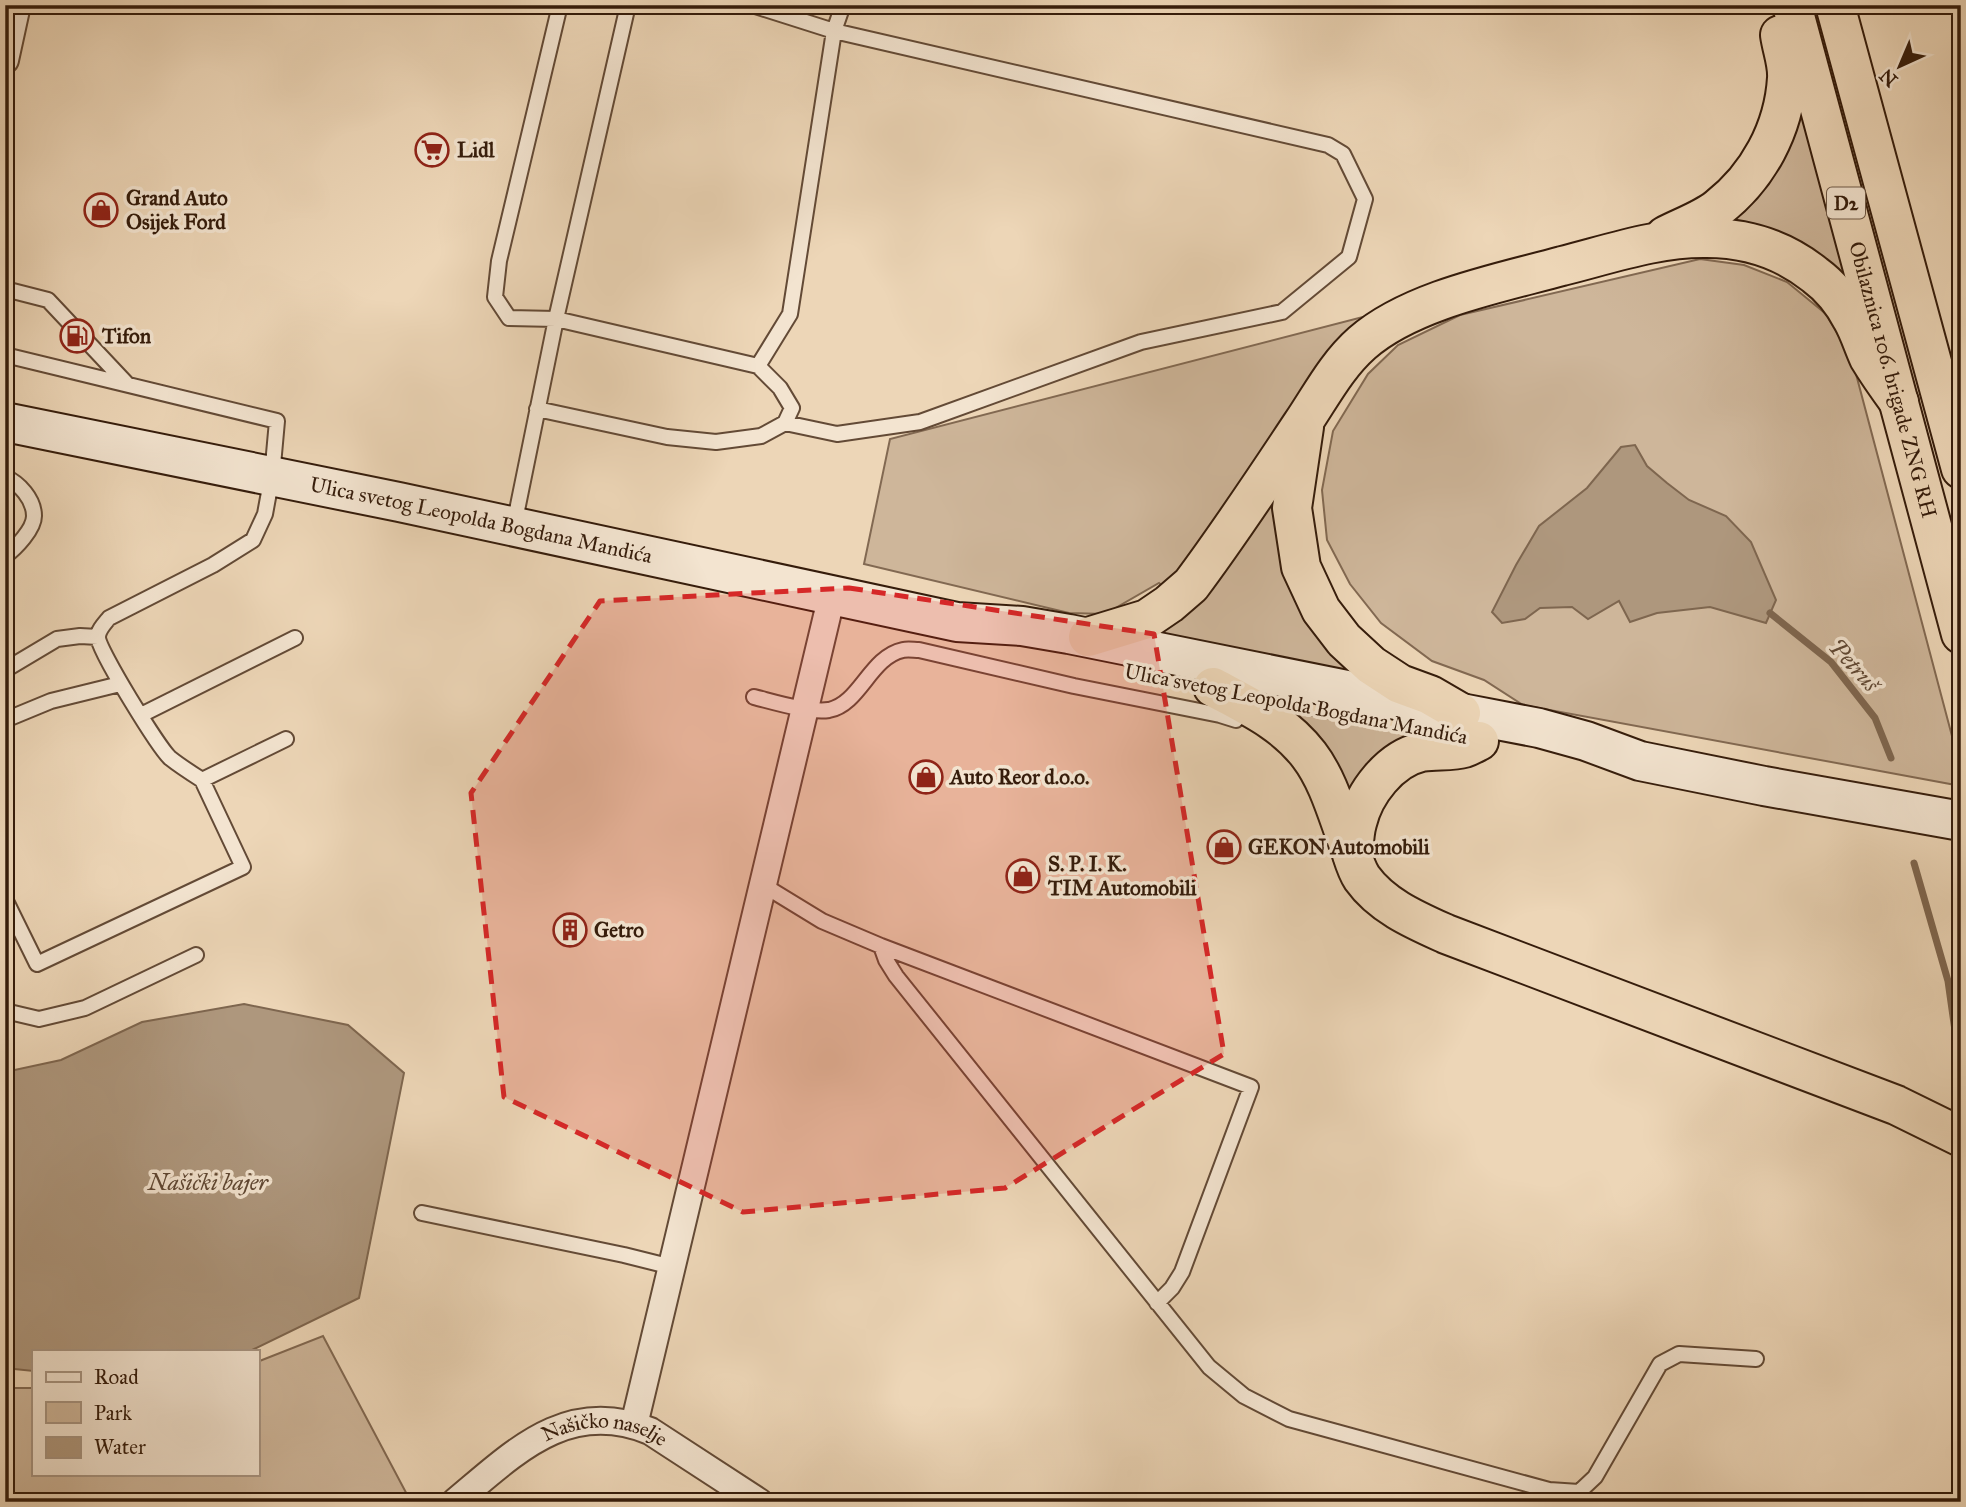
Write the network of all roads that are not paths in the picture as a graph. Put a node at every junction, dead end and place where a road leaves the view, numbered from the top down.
1 (17, 5) edge
2 (560, 5) edge
3 (628, 5) edge
4 (751, 5) edge
5 (844, 5) edge
6 (1779, 5) edge
7 (1792, 5) edge
8 (1835, 5) edge
9 (834, 31) junction
10 (5, 60) edge
11 (1653, 242) junction
12 (5, 289) edge
13 (1913, 292) junction
14 (556, 319) junction
15 (5, 355) edge
16 (758, 366) junction
17 (128, 385) junction
18 (1961, 387) edge
19 (1899, 401) junction
20 (537, 409) junction
21 (1305, 420) junction
22 (5, 422) edge
23 (785, 423) junction
24 (1961, 469) edge
25 (272, 476) junction
26 (5, 477) edge
27 (514, 527) junction
28 (5, 556) edge
29 (832, 595) junction
30 (957, 622) junction
31 (1961, 634) edge
32 (98, 637) junction
33 (1088, 637) junction
34 (295, 638) dead end
35 (5, 670) edge
36 (120, 684) junction
37 (1213, 687) junction
38 (754, 697) dead end
39 (805, 708) junction
40 (141, 715) junction
41 (5, 720) edge
42 (1236, 720) dead end
43 (1470, 727) junction
44 (286, 739) dead end
45 (202, 780) junction
46 (1951, 819) edge
47 (1353, 856) junction
48 (763, 886) junction
49 (5, 899) edge
50 (881, 947) junction
51 (196, 955) dead end
52 (5, 1011) edge
53 (1961, 1103) edge
54 (1896, 1105) junction
55 (1961, 1137) edge
56 (422, 1213) dead end
57 (672, 1267) junction
58 (1157, 1303) junction
59 (1756, 1359) dead end
60 (634, 1424) junction
61 (1580, 1497) edge
62 (455, 1502) edge
63 (760, 1502) edge

1 - 10 street
2 - 14 lane
3 - 14 lane
4 - 9 lane
5 - 9 lane
6 - 11 highway
7 - 19 highway, Obilaznica 106. brigade ZNG RH / D2
8 - 13 highway, Obilaznica 106. brigade ZNG RH / D2
9 - 16 lane
9 - 23 lane
11 - 19 highway
11 - 21 highway
12 - 17 lane
13 - 18 highway
13 - 24 highway, Obilaznica 106. brigade ZNG RH / D2
14 - 16 lane
14 - 20 lane
15 - 17 lane
16 - 23 lane
17 - 25 lane
19 - 31 highway, Obilaznica 106. brigade ZNG RH / D2
20 - 23 lane
20 - 27 lane
21 - 33 highway
21 - 43 highway
22 - 25 main road, Ulica svetog Leopolda Bogdana Mandića
25 - 27 main road, Ulica svetog Leopolda Bogdana Mandića
25 - 32 lane
26 - 28 lane
27 - 29 main road, Ulica svetog Leopolda Bogdana Mandića
29 - 30 main road, Ulica svetog Leopolda Bogdana Mandića
29 - 39 street
30 - 33 main road, Ulica svetog Leopolda Bogdana Mandića
30 - 37 main road, Ulica svetog Leopolda Bogdana Mandića
32 - 35 lane
32 - 36 lane
33 - 43 main road, Ulica svetog Leopolda Bogdana Mandića
34 - 40 lane
36 - 40 lane
36 - 41 lane
37 - 43 main road, Ulica svetog Leopolda Bogdana Mandića
37 - 47 highway
38 - 39 lane
39 - 42 lane
39 - 48 street
40 - 45 lane
43 - 46 main road, Ulica svetog Leopolda Bogdana Mandića
43 - 47 highway
44 - 45 lane
45 - 49 lane
47 - 54 highway
48 - 50 lane
48 - 57 street
50 - 58 lane
50 - 58 lane
51 - 52 lane
53 - 54 highway
54 - 55 highway
56 - 57 lane
57 - 60 street
58 - 61 lane
59 - 61 lane
60 - 62 street, Našičko naselje
60 - 63 street, Našičko naselje

